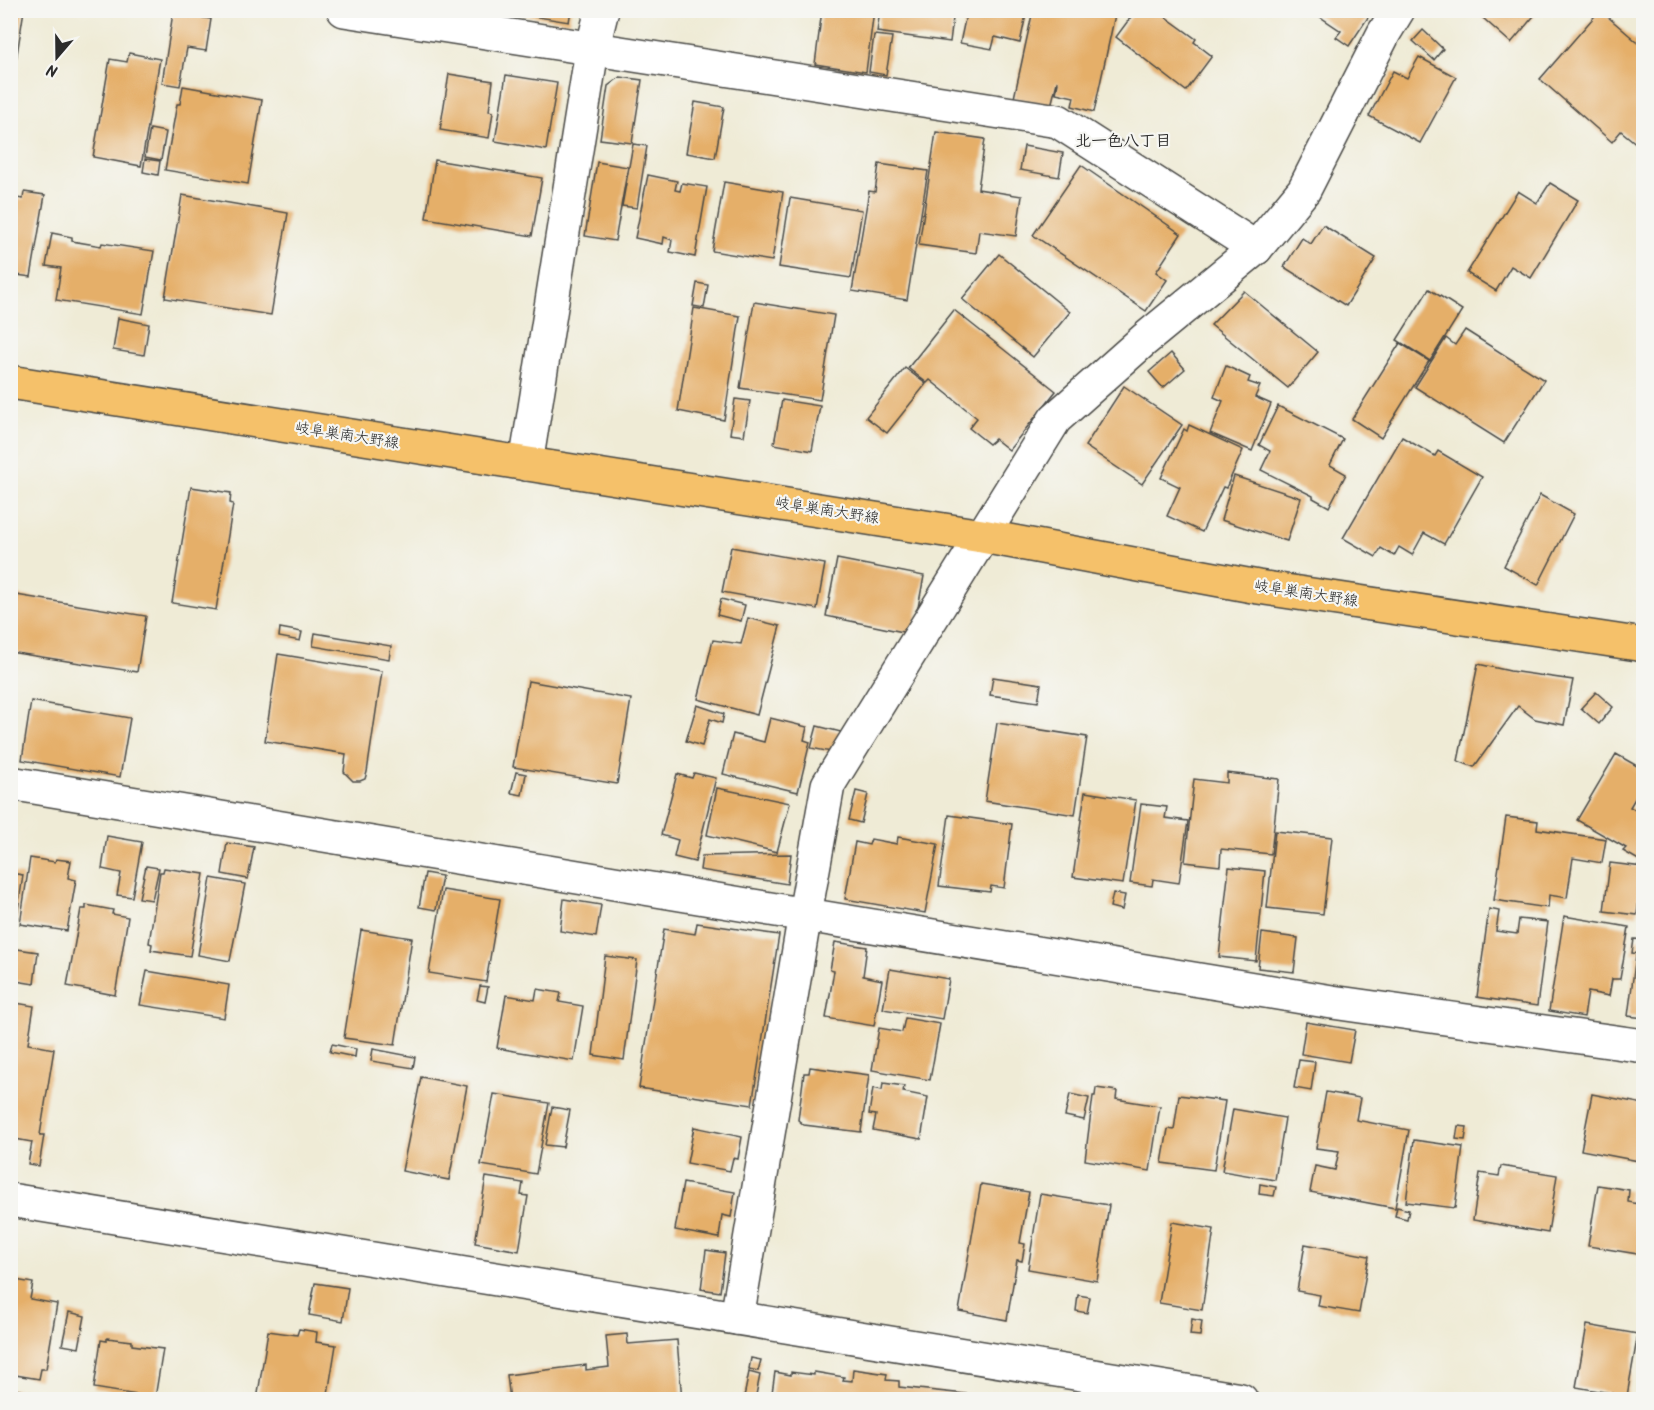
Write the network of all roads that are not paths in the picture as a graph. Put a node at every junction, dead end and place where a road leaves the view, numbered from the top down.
1 (344, 10) edge
2 (602, 10) edge
3 (1398, 10) edge
4 (592, 50) junction
5 (1256, 248) junction
6 (10, 382) edge
7 (526, 464) junction
8 (982, 536) junction
9 (1644, 645) edge
10 (10, 783) edge
11 (805, 914) junction
12 (1644, 1046) edge
13 (10, 1200) edge
14 (737, 1318) junction
15 (1241, 1400) edge

1 - 4 street
2 - 4 street
3 - 5 street
4 - 5 street
4 - 7 street
5 - 8 street
6 - 7 main road, 岐阜巣南大野線
7 - 8 main road, 岐阜巣南大野線
8 - 9 main road, 岐阜巣南大野線
8 - 11 street
10 - 11 street
11 - 12 street
11 - 14 street
13 - 14 street
14 - 15 street

